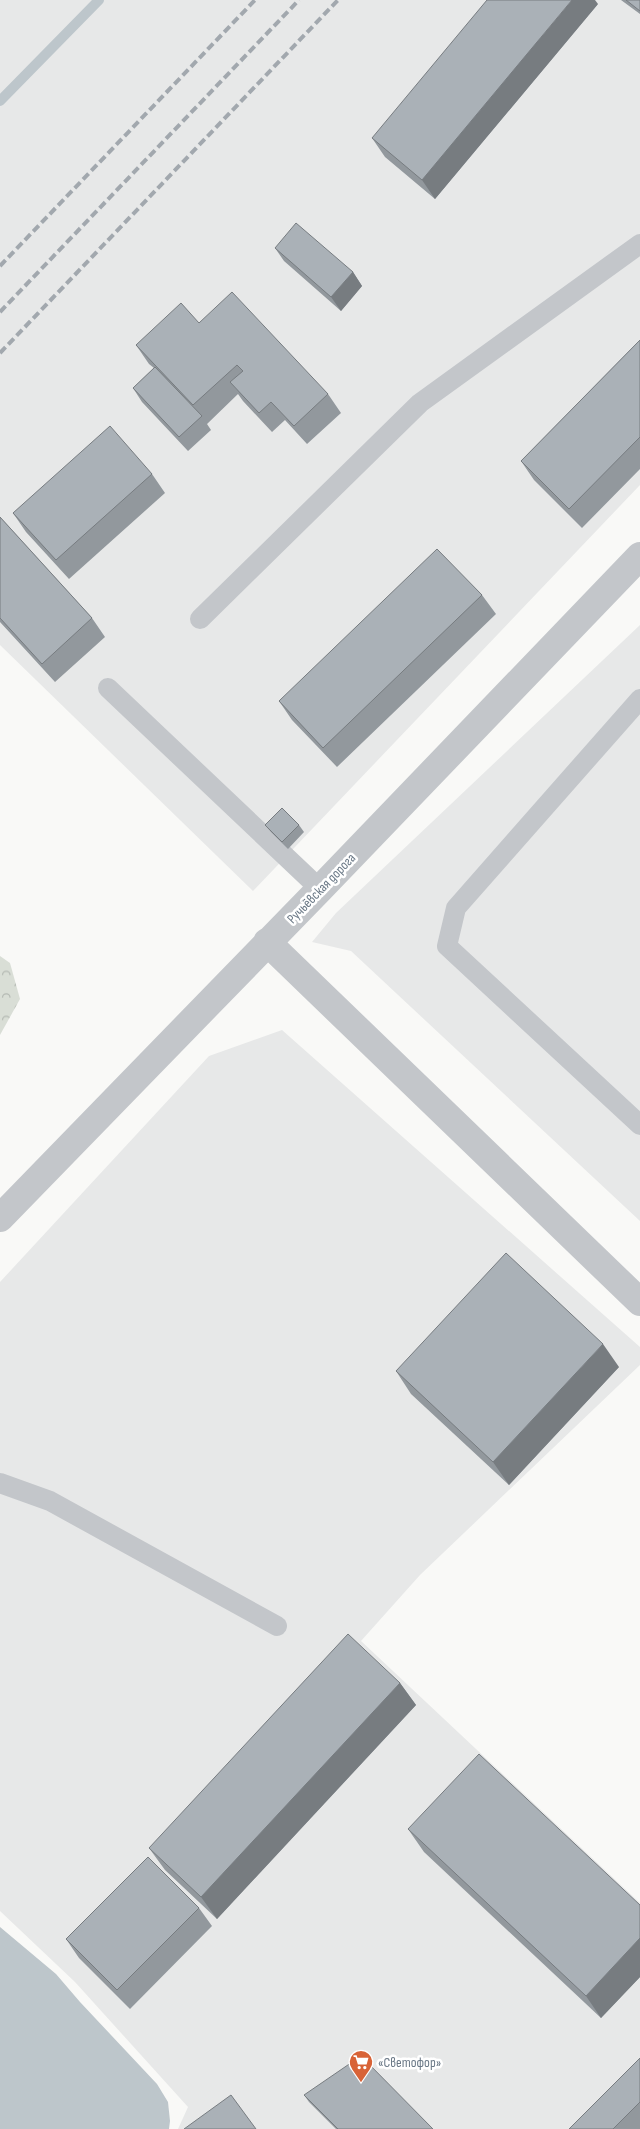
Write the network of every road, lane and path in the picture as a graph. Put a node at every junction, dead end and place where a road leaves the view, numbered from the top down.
1 (640, 244) edge
2 (640, 556) edge
3 (200, 619) dead end
4 (108, 688) dead end
5 (640, 699) edge
6 (320, 889) junction
7 (268, 942) junction
8 (640, 1124) edge
9 (0, 1218) edge
10 (640, 1302) edge
11 (0, 1483) edge
12 (277, 1626) dead end

1 - 3 lane
2 - 6 street, Ручьёвская дорога
4 - 6 lane
5 - 8 lane
6 - 7 street, Ручьёвская дорога
7 - 9 street, Ручьёвская дорога
7 - 10 street
11 - 12 lane

